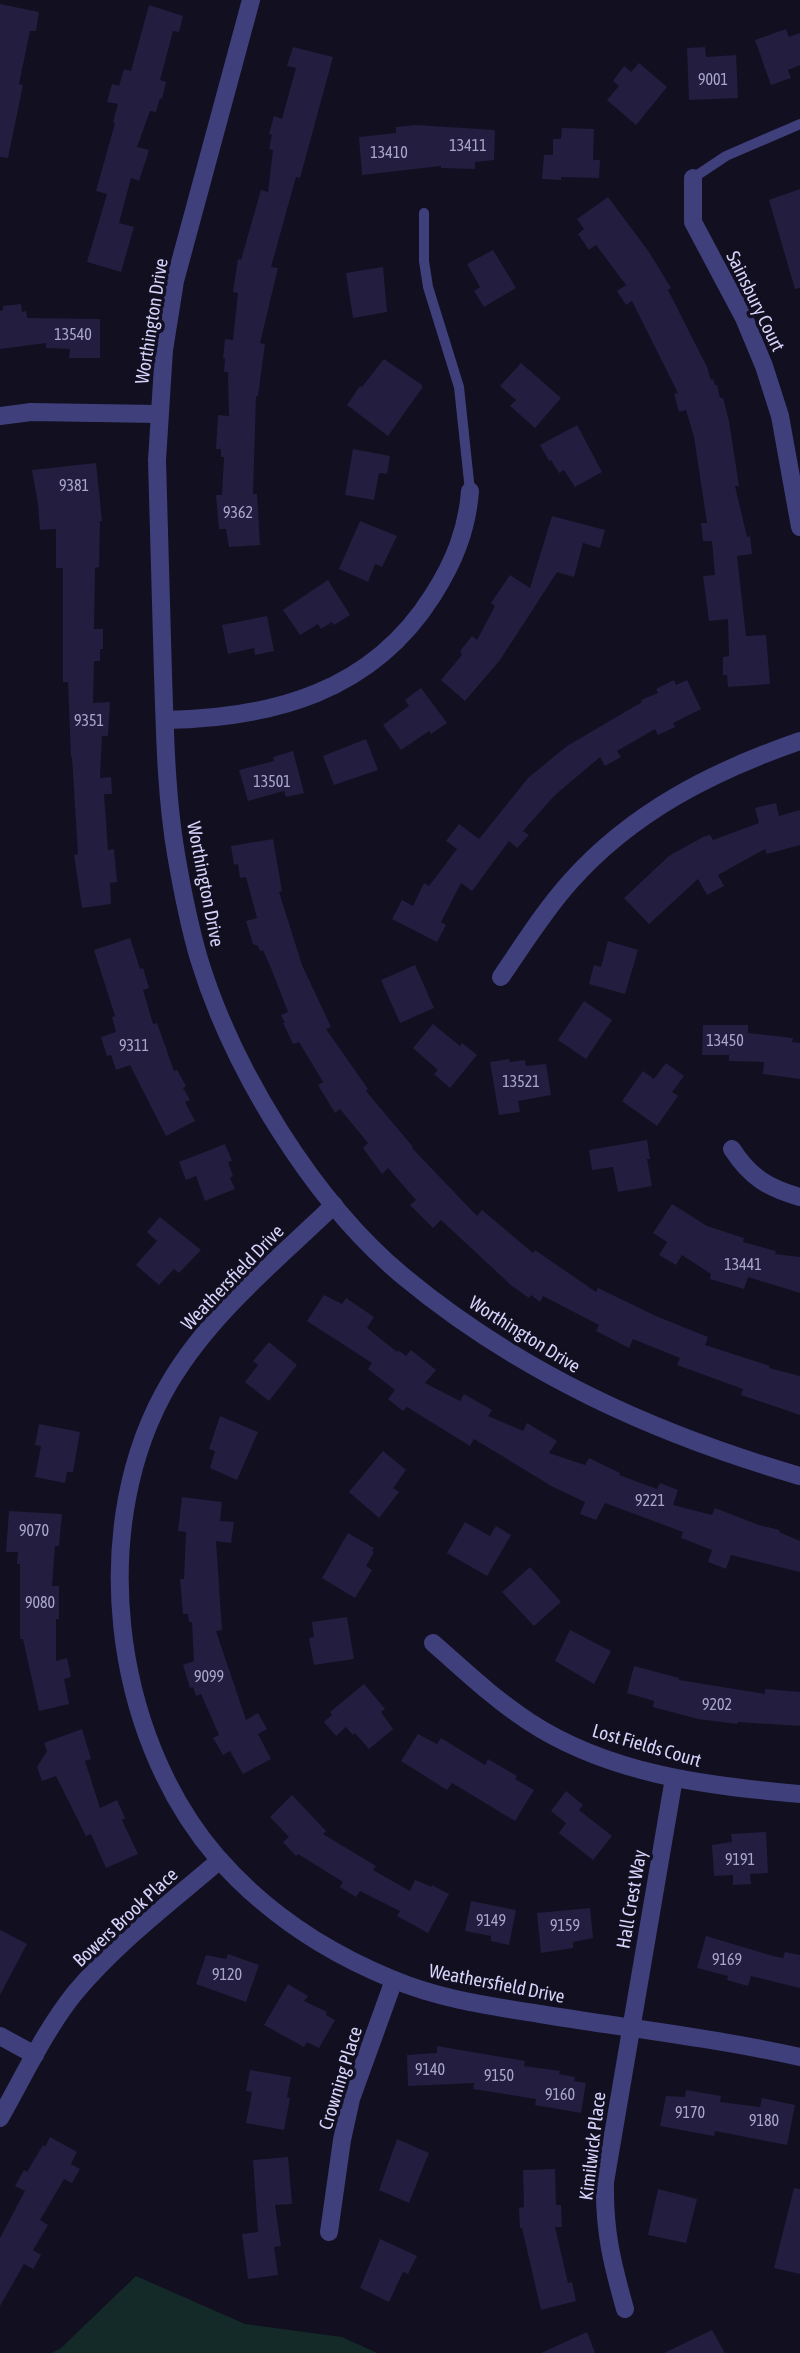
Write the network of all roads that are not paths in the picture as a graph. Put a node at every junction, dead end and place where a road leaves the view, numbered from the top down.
1 (251, 0) edge
2 (800, 124) edge
3 (693, 178) joint
4 (424, 213) dead end
5 (158, 414) junction
6 (0, 416) edge
7 (470, 491) joint
8 (800, 527) edge
9 (165, 720) junction
10 (800, 741) edge
11 (501, 977) dead end
12 (732, 1149) dead end
13 (800, 1197) edge
14 (334, 1205) junction
15 (800, 1475) edge
16 (433, 1643) dead end
17 (674, 1778) junction
18 (800, 1794) edge
19 (220, 1860) junction
20 (394, 1980) junction
21 (630, 2028) junction
22 (0, 2036) edge
23 (35, 2054) junction
24 (800, 2057) edge
25 (0, 2118) edge
26 (329, 2232) dead end
27 (625, 2309) dead end

1 - 5 street, Worthington Drive
2 - 3 lane
3 - 8 street, Sainsbury Court
4 - 7 lane
5 - 6 street
5 - 9 street, Worthington Drive
7 - 9 street
9 - 14 street, Worthington Drive
10 - 11 street
12 - 13 street
14 - 15 street, Worthington Drive
14 - 19 street, Weathersfield Drive
16 - 17 street, Lost Fields Court
17 - 18 street, Lost Fields Court
17 - 21 street, Hall Crest Way
19 - 20 street, Weathersfield Drive
19 - 23 street, Bowers Brook Place
20 - 21 street, Weathersfield Drive
20 - 26 street, Crowning Place
21 - 24 street, Weathersfield Drive
21 - 27 street, Kimilwick Place
22 - 23 street
23 - 25 street, Bowers Brook Place

